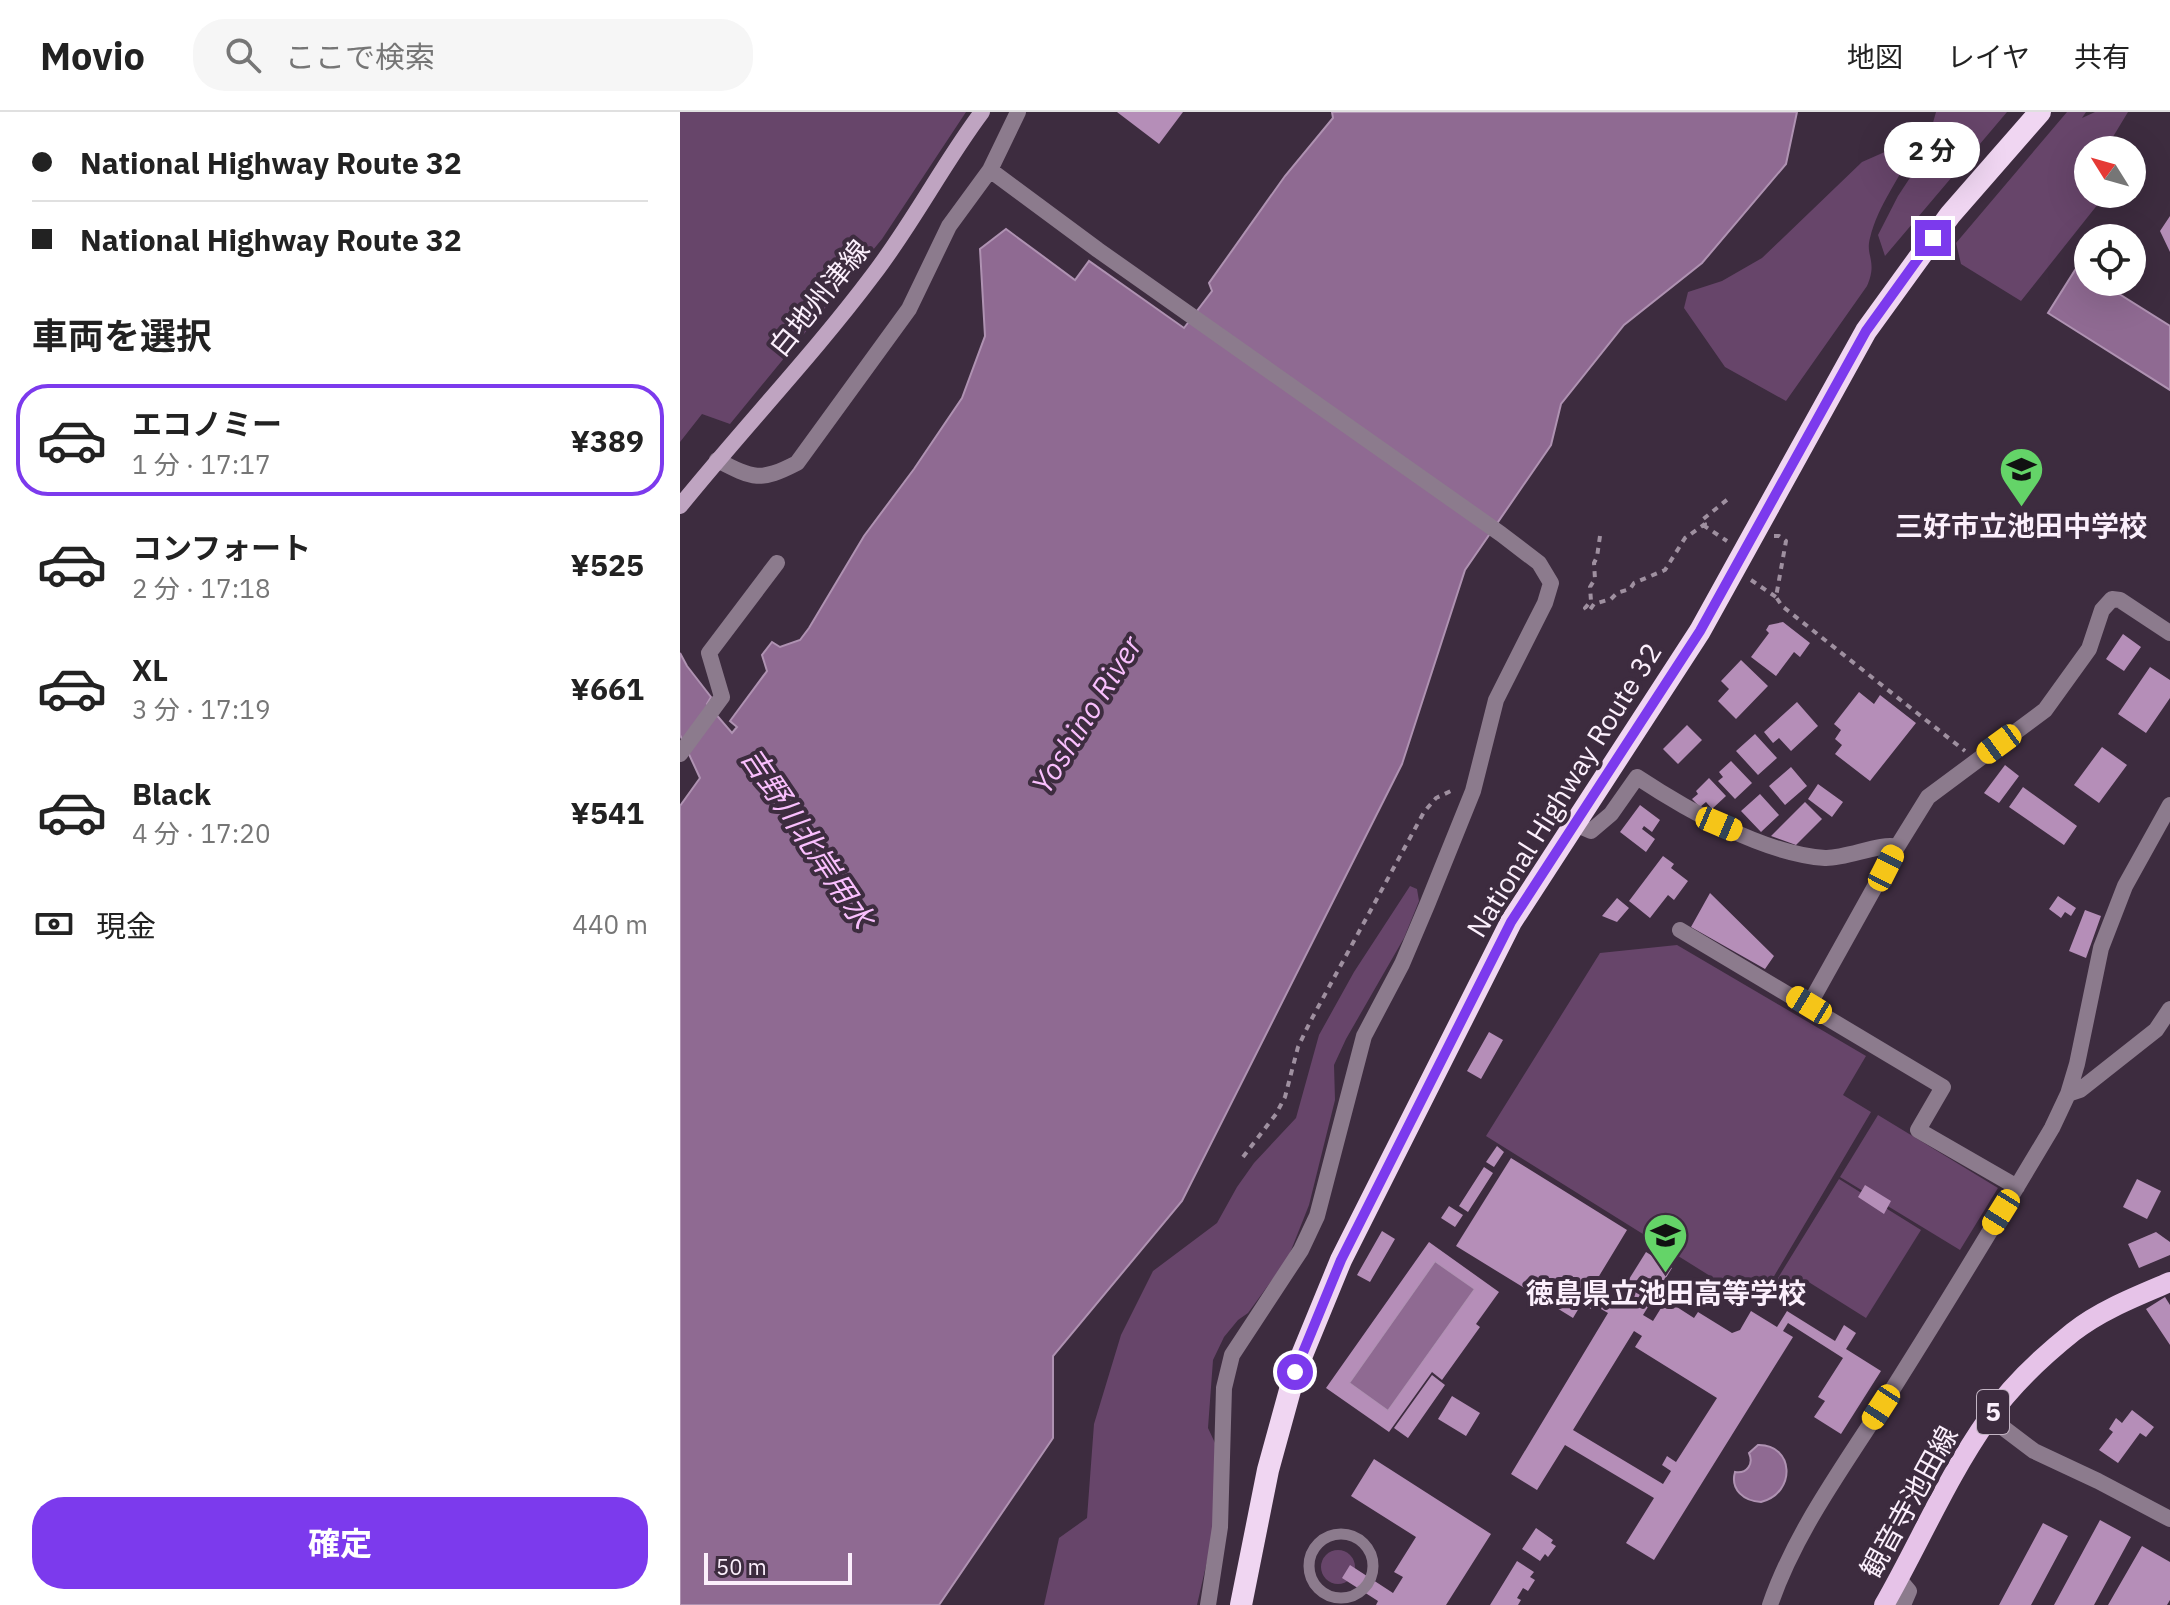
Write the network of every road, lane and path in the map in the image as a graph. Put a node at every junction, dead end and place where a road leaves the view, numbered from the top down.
1 (982, 112) edge
2 (1018, 112) edge
3 (2040, 112) edge
4 (990, 170) junction
5 (717, 460) junction
6 (1730, 500) dead end
7 (680, 506) edge
8 (1703, 525) junction
9 (1600, 536) dead end
10 (1779, 536) dead end
11 (1727, 541) dead end
12 (777, 563) dead end
13 (1755, 582) dead end
14 (1776, 597) junction
15 (2170, 633) edge
16 (680, 754) edge
17 (1976, 760) junction
18 (1473, 791) junction
19 (2170, 805) edge
20 (1575, 824) junction
21 (1897, 847) junction
22 (1680, 930) dead end
23 (1809, 1005) junction
24 (2170, 1009) edge
25 (2068, 1094) junction
26 (1243, 1157) dead end
27 (2017, 1187) junction
28 (2170, 1282) edge
29 (1989, 1417) junction
30 (2170, 1519) edge
31 (1899, 1579) junction
32 (1366, 1590) junction
33 (1208, 1605) edge
34 (1241, 1605) edge
35 (1359, 1605) edge
36 (1770, 1605) edge
37 (1884, 1605) edge
38 (1903, 1605) edge

1 - 5 main road, 白地州津線
2 - 4 street
3 - 20 highway, National Highway Route 32
4 - 5 street
4 - 18 street
5 - 7 main road, 白地州津線
6 - 8 path
8 - 9 path
8 - 11 path
10 - 14 path
12 - 16 street
13 - 14 path
14 - 17 path
15 - 17 street
17 - 21 street
18 - 26 path
18 - 33 street
19 - 25 street
20 - 21 street
20 - 34 highway, National Highway Route 32
21 - 23 street
22 - 23 street
23 - 27 street
24 - 25 street
25 - 27 street
27 - 36 street
28 - 29 main road, 観音寺池田線 / 5
29 - 30 street
29 - 31 main road, 観音寺池田線 / 5
31 - 37 main road, 観音寺池田線 / 5
31 - 38 street
32 - 32 lane
32 - 35 lane

